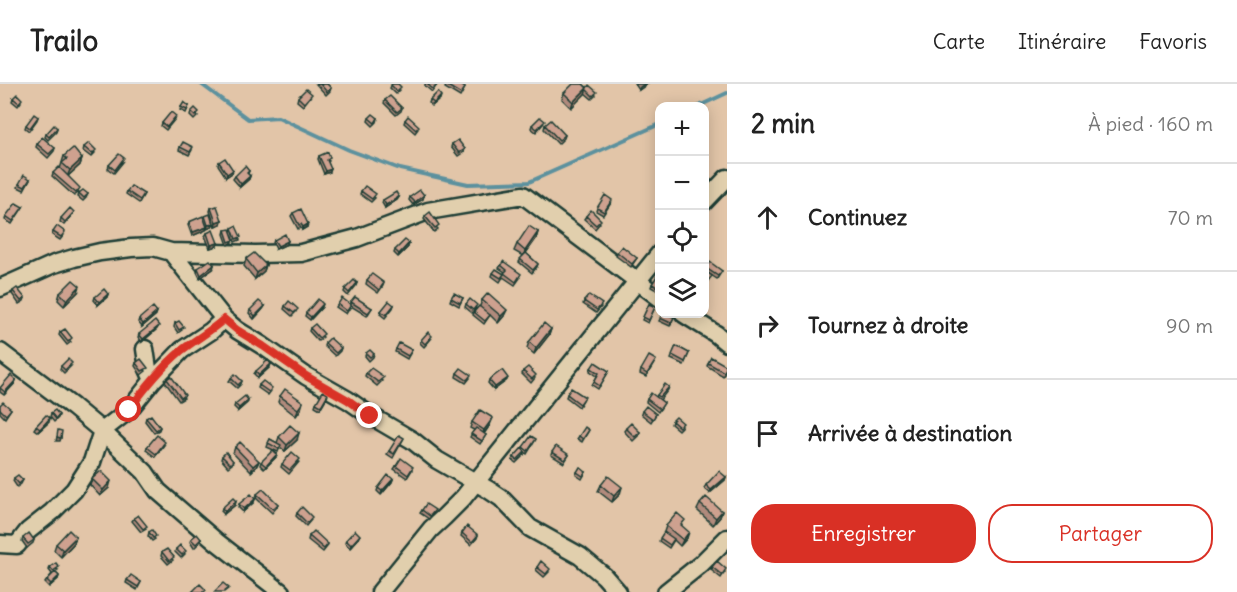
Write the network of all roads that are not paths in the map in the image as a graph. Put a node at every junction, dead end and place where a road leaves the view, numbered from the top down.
1 (727, 178) edge
2 (709, 198) edge
3 (171, 252) junction
4 (655, 259) edge
5 (638, 280) junction
6 (0, 288) edge
7 (655, 294) edge
8 (690, 318) edge
9 (224, 319) junction
10 (727, 343) edge
11 (145, 349) dead end
12 (0, 352) edge
13 (153, 380) junction
14 (102, 431) junction
15 (475, 481) junction
16 (727, 538) edge
17 (0, 544) edge
18 (281, 592) edge
19 (380, 592) edge
20 (618, 592) edge
21 (666, 592) edge

1 - 2 street
3 - 5 street
3 - 6 street
3 - 9 street
4 - 5 street
5 - 7 street
5 - 15 street
8 - 10 street
9 - 13 street
9 - 15 street
11 - 13 street
12 - 14 street
13 - 14 street
14 - 17 street
14 - 18 street
15 - 19 street
15 - 20 street
16 - 21 street

